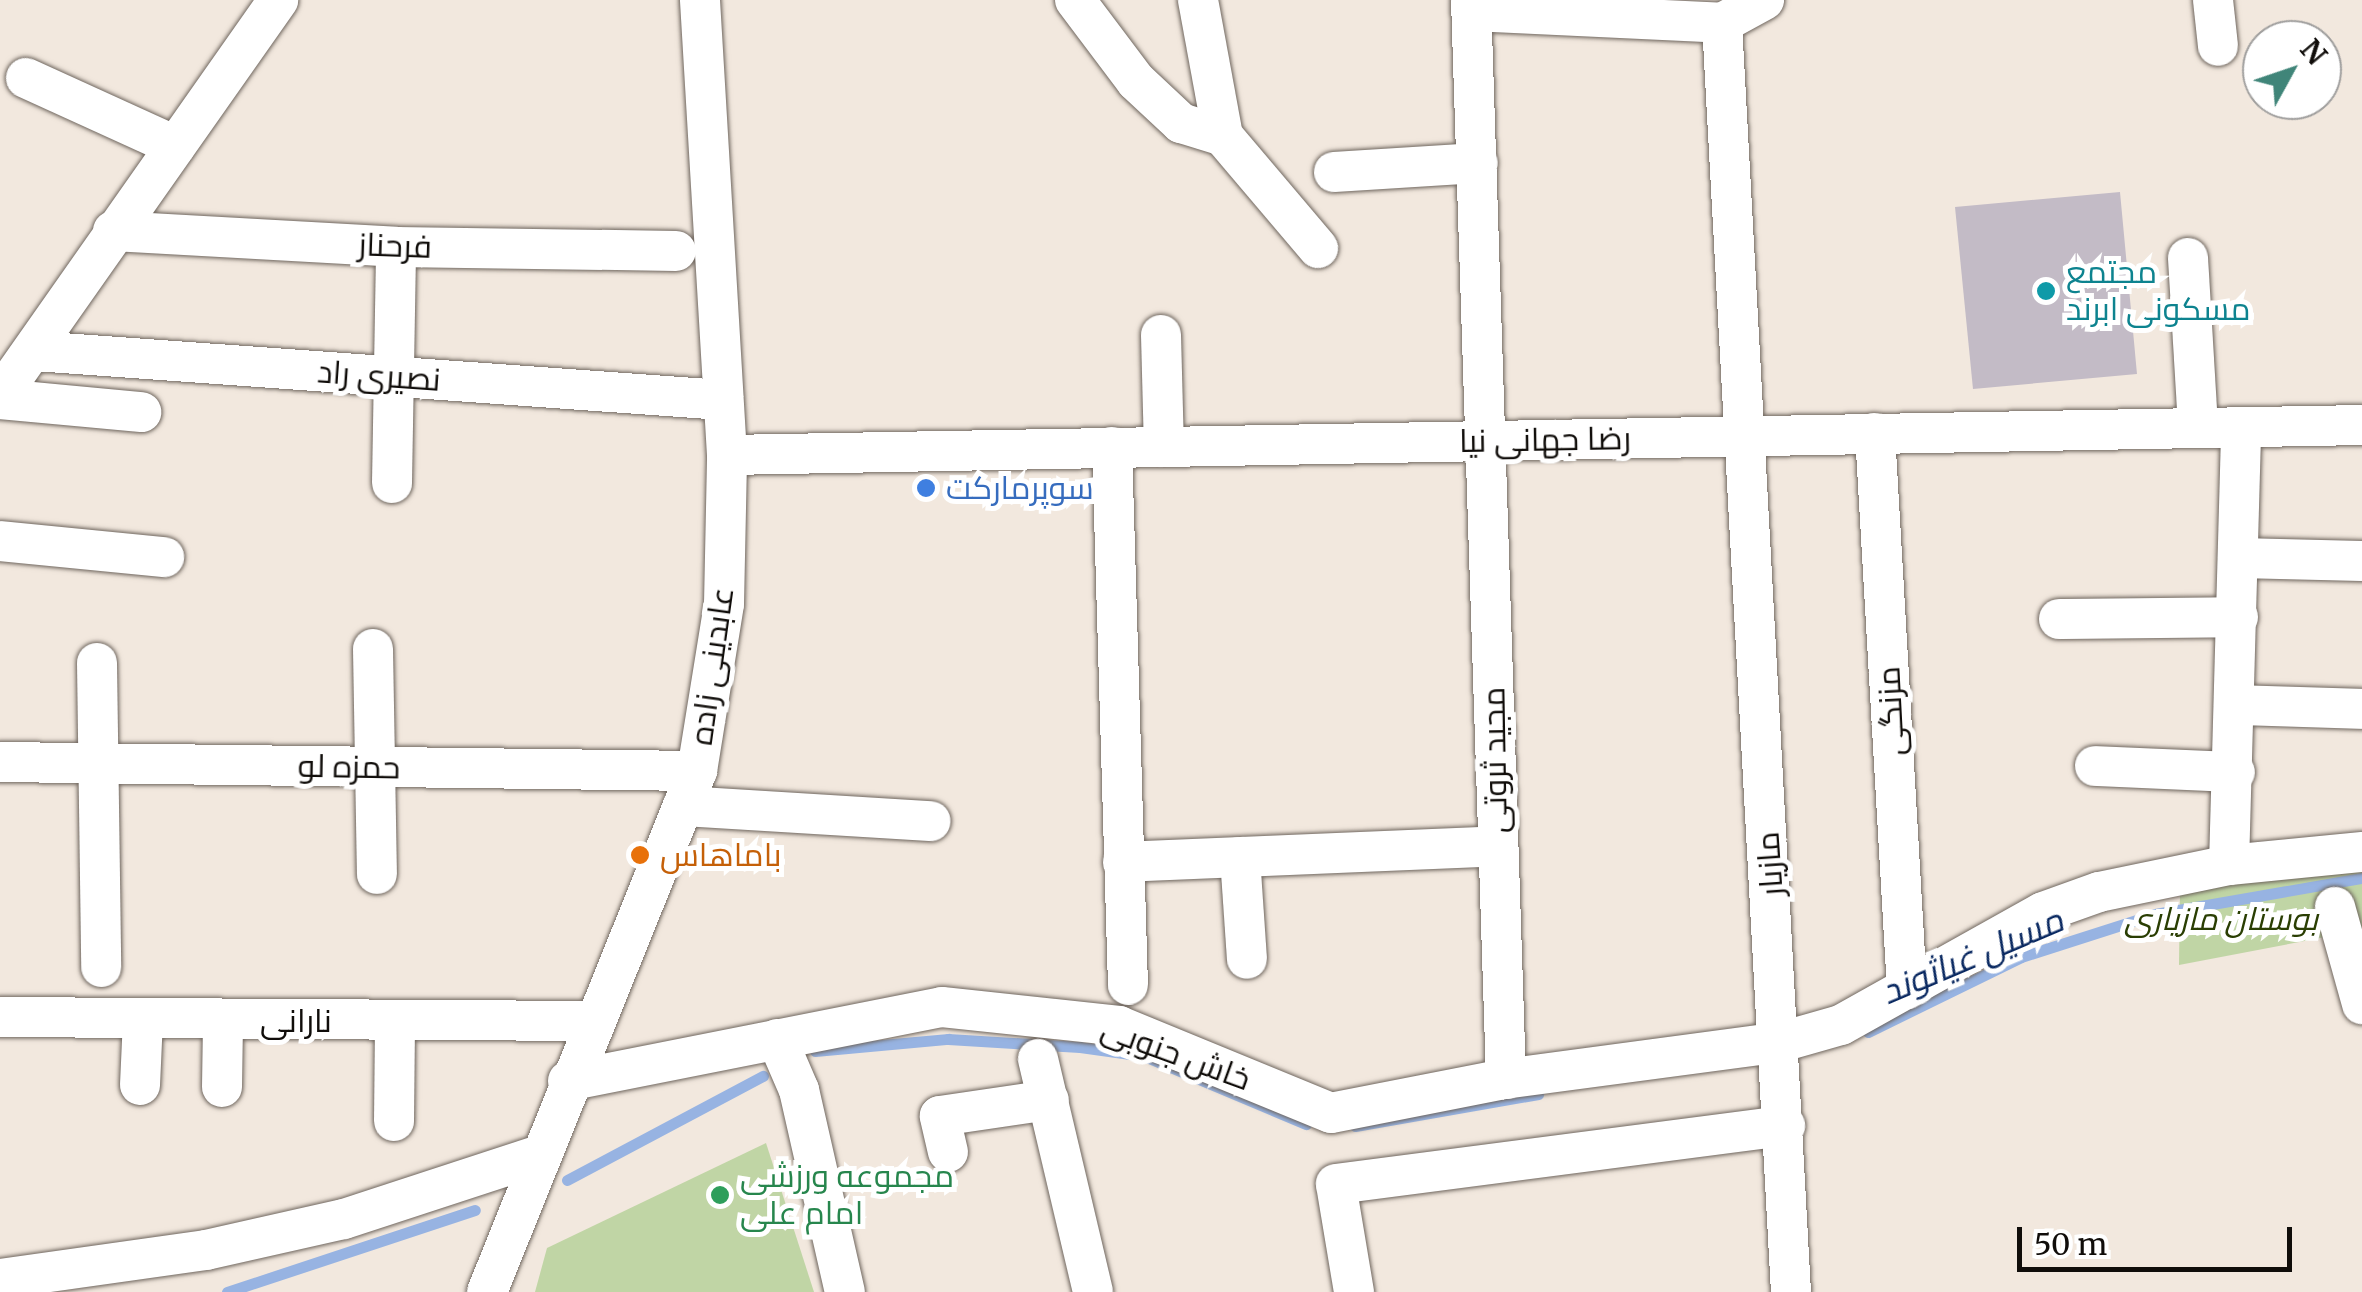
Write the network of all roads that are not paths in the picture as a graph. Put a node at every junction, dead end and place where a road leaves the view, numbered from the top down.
1 (278, 0) edge
2 (700, 0) edge
3 (1075, 0) edge
4 (1198, 0) edge
5 (1764, 0) edge
6 (2213, 0) edge
7 (1471, 6) edge
8 (1722, 23) junction
9 (2218, 46) dead end
10 (26, 78) dead end
11 (1223, 136) junction
12 (175, 146) junction
13 (1478, 163) junction
14 (1334, 172) dead end
15 (113, 231) junction
16 (396, 247) junction
17 (1318, 248) dead end
18 (676, 251) dead end
19 (2188, 258) dead end
20 (1161, 335) dead end
21 (34, 351) junction
22 (395, 377) junction
23 (0, 397) edge
24 (724, 400) junction
25 (141, 412) dead end
26 (2362, 425) edge
27 (2241, 427) junction
28 (2198, 428) junction
29 (1874, 434) junction
30 (1743, 436) junction
31 (1489, 440) junction
32 (1164, 447) junction
33 (1112, 448) junction
34 (727, 454) junction
35 (392, 483) dead end
36 (0, 540) edge
37 (164, 557) dead end
38 (2239, 558) junction
39 (2362, 561) edge
40 (2238, 618) junction
41 (2059, 619) dead end
42 (373, 649) dead end
43 (97, 663) dead end
44 (2237, 704) junction
45 (2362, 709) edge
46 (0, 762) edge
47 (99, 763) junction
48 (2096, 766) dead end
49 (377, 767) junction
50 (2236, 772) junction
51 (690, 789) junction
52 (930, 820) dead end
53 (1497, 846) junction
54 (2362, 852) edge
55 (1240, 856) junction
56 (1123, 862) junction
57 (2229, 865) junction
58 (376, 874) dead end
59 (2335, 907) dead end
60 (1247, 958) dead end
61 (102, 966) dead end
62 (1128, 985) dead end
63 (1907, 989) junction
64 (2362, 1004) edge
65 (0, 1017) edge
66 (143, 1020) junction
67 (223, 1021) junction
68 (396, 1021) junction
69 (591, 1021) junction
70 (777, 1039) junction
71 (1781, 1042) junction
72 (1038, 1059) dead end
73 (1506, 1079) junction
74 (568, 1081) junction
75 (140, 1085) dead end
76 (222, 1087) dead end
77 (1049, 1100) junction
78 (394, 1121) dead end
79 (1785, 1126) junction
80 (948, 1152) dead end
81 (540, 1155) junction
82 (0, 1279) edge
83 (487, 1292) edge
84 (845, 1292) edge
85 (1093, 1292) edge
86 (1354, 1292) edge
87 (1791, 1292) edge

1 - 12 street
2 - 24 street, عابدینی زاده
3 - 11 street
4 - 11 street
5 - 8 street
6 - 9 street
7 - 8 street
7 - 13 street, مجید ثروتی
8 - 30 street, مازیار
10 - 12 street
11 - 17 street
12 - 15 street
13 - 14 street
13 - 31 street, مجید ثروتی
15 - 16 street, فرحناز
15 - 21 street
16 - 18 street, فرحناز
16 - 22 street
19 - 28 street
20 - 32 street
21 - 22 street, نصیری راد
21 - 23 street
22 - 24 street, نصیری راد
22 - 35 street
23 - 25 street
24 - 34 street, عابدینی زاده
26 - 27 street, رضا جهانی نیا
27 - 28 street, رضا جهانی نیا
27 - 38 street
28 - 29 street, رضا جهانی نیا
29 - 30 street, رضا جهانی نیا
29 - 63 street, مزنگی
30 - 31 street, رضا جهانی نیا
30 - 71 street, مازیار
31 - 32 street, رضا جهانی نیا
31 - 53 street, مجید ثروتی
32 - 33 street, رضا جهانی نیا
33 - 34 street, رضا جهانی نیا
33 - 56 street
34 - 51 street, عابدینی زاده
36 - 37 street
38 - 39 street
38 - 40 street
40 - 41 street
40 - 44 street
42 - 49 street
43 - 47 street
44 - 45 street
44 - 50 street
46 - 47 street, حمزه لو
47 - 49 street, حمزه لو
47 - 61 street
48 - 50 street
49 - 51 street, حمزه لو
49 - 58 street
50 - 57 street
51 - 52 street, حمزه لو
51 - 69 street, عابدینی زاده
53 - 55 street
53 - 73 street, مجید ثروتی
54 - 57 street, خاش جنوبی
55 - 56 street
55 - 60 street
56 - 62 street
57 - 63 street, خاش جنوبی
59 - 64 street
63 - 71 street, خاش جنوبی
65 - 66 street, نارانی
66 - 67 street, نارانی
66 - 75 street
67 - 68 street, نارانی
67 - 76 street
68 - 69 street, نارانی
68 - 78 street
69 - 74 street, عابدینی زاده
70 - 73 street, خاش جنوبی
70 - 74 street, خاش جنوبی
70 - 84 street
71 - 73 street, خاش جنوبی
71 - 79 street, مازیار
72 - 77 street
74 - 81 street, عابدینی زاده
77 - 80 street
77 - 85 street
79 - 86 street
79 - 87 street, مازیار
81 - 82 street
81 - 83 street, عابدینی زاده

